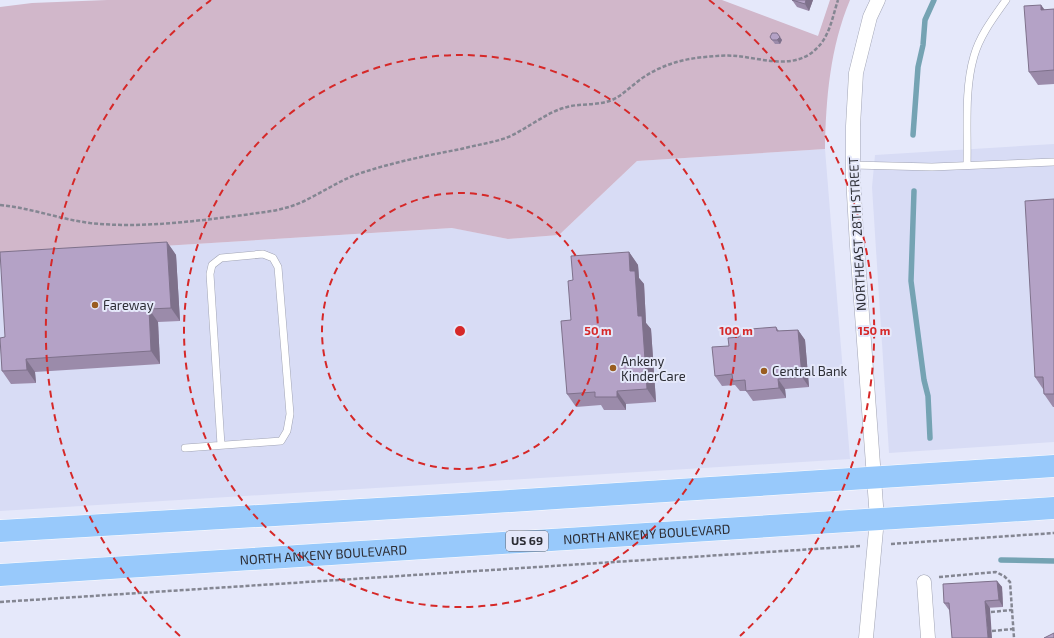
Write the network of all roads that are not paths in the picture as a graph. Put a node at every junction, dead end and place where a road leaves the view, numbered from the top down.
1 (878, 0) edge
2 (1006, 0) edge
3 (1054, 162) edge
4 (853, 165) junction
5 (967, 165) junction
6 (221, 445) junction
7 (185, 448) dead end
8 (1054, 466) edge
9 (875, 478) junction
10 (1054, 508) edge
11 (877, 519) junction
12 (0, 531) edge
13 (0, 575) edge
14 (924, 588) road end
15 (866, 638) edge
16 (928, 638) edge

1 - 4 street, NORTHEAST 28TH STREET
2 - 5 lane
3 - 5 lane
4 - 5 lane
4 - 9 street, NORTHEAST 28TH STREET
6 - 6 lane
6 - 7 lane
8 - 9 main road
9 - 11 street, NORTHEAST 28TH STREET
9 - 12 main road
10 - 11 main road, NORTH ANKENY BOULEVARD / US 69
11 - 13 main road, NORTH ANKENY BOULEVARD / US 69
11 - 15 street, NORTHEAST 28TH STREET
14 - 16 street

